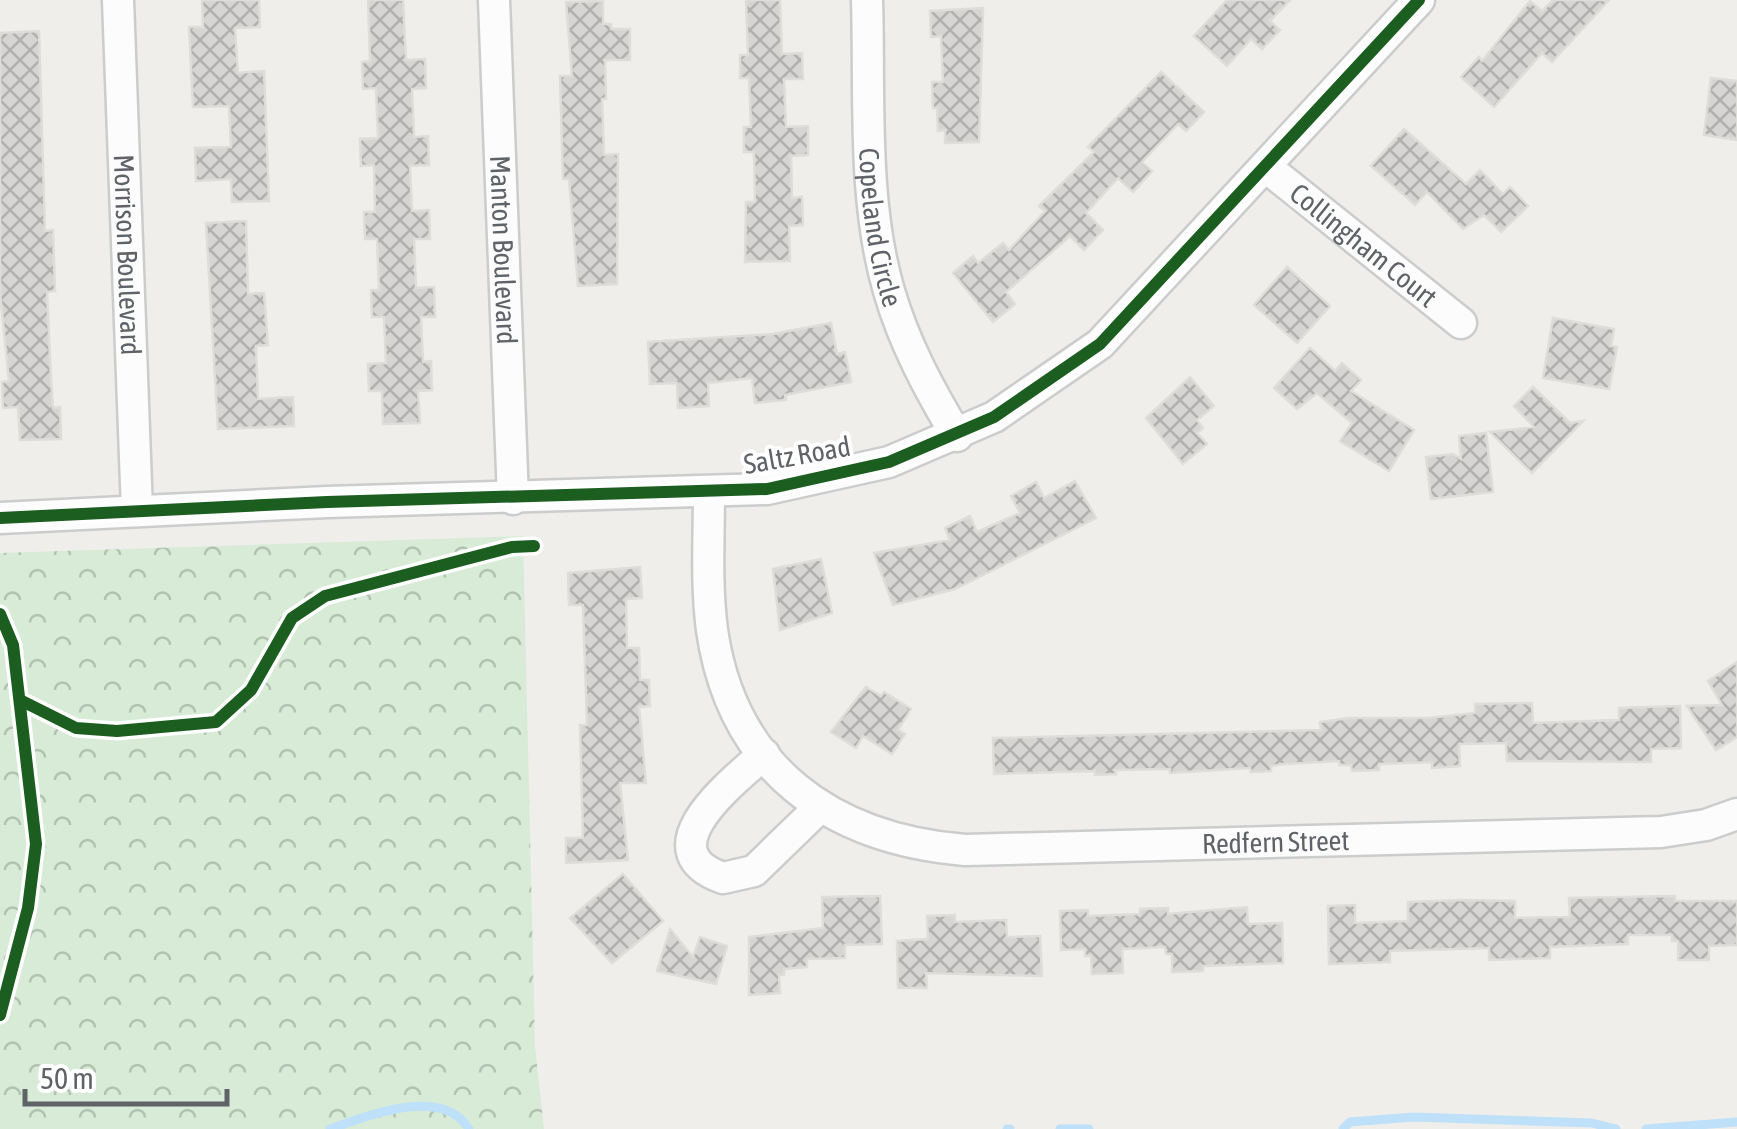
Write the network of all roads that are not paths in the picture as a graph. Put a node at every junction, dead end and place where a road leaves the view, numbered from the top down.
1 (118, 0) edge
2 (494, 0) edge
3 (867, 0) edge
4 (1420, 0) edge
5 (1266, 167) junction
6 (1461, 324) dead end
7 (956, 436) junction
8 (708, 492) junction
9 (513, 499) junction
10 (137, 511) junction
11 (0, 518) edge
12 (764, 754) junction
13 (820, 806) junction
14 (1737, 814) edge

1 - 10 street, Morrison Boulevard
2 - 9 street, Manton Boulevard
3 - 7 street, Copeland Circle
4 - 5 street, Saltz Road
5 - 6 street, Collingham Court
5 - 7 street, Saltz Road
7 - 8 street, Saltz Road
8 - 9 street, Saltz Road
8 - 12 street, Redfern Street
9 - 10 street, Saltz Road
10 - 11 street, Saltz Road
12 - 13 street, Redfern Street
12 - 13 street
13 - 14 street, Redfern Street

